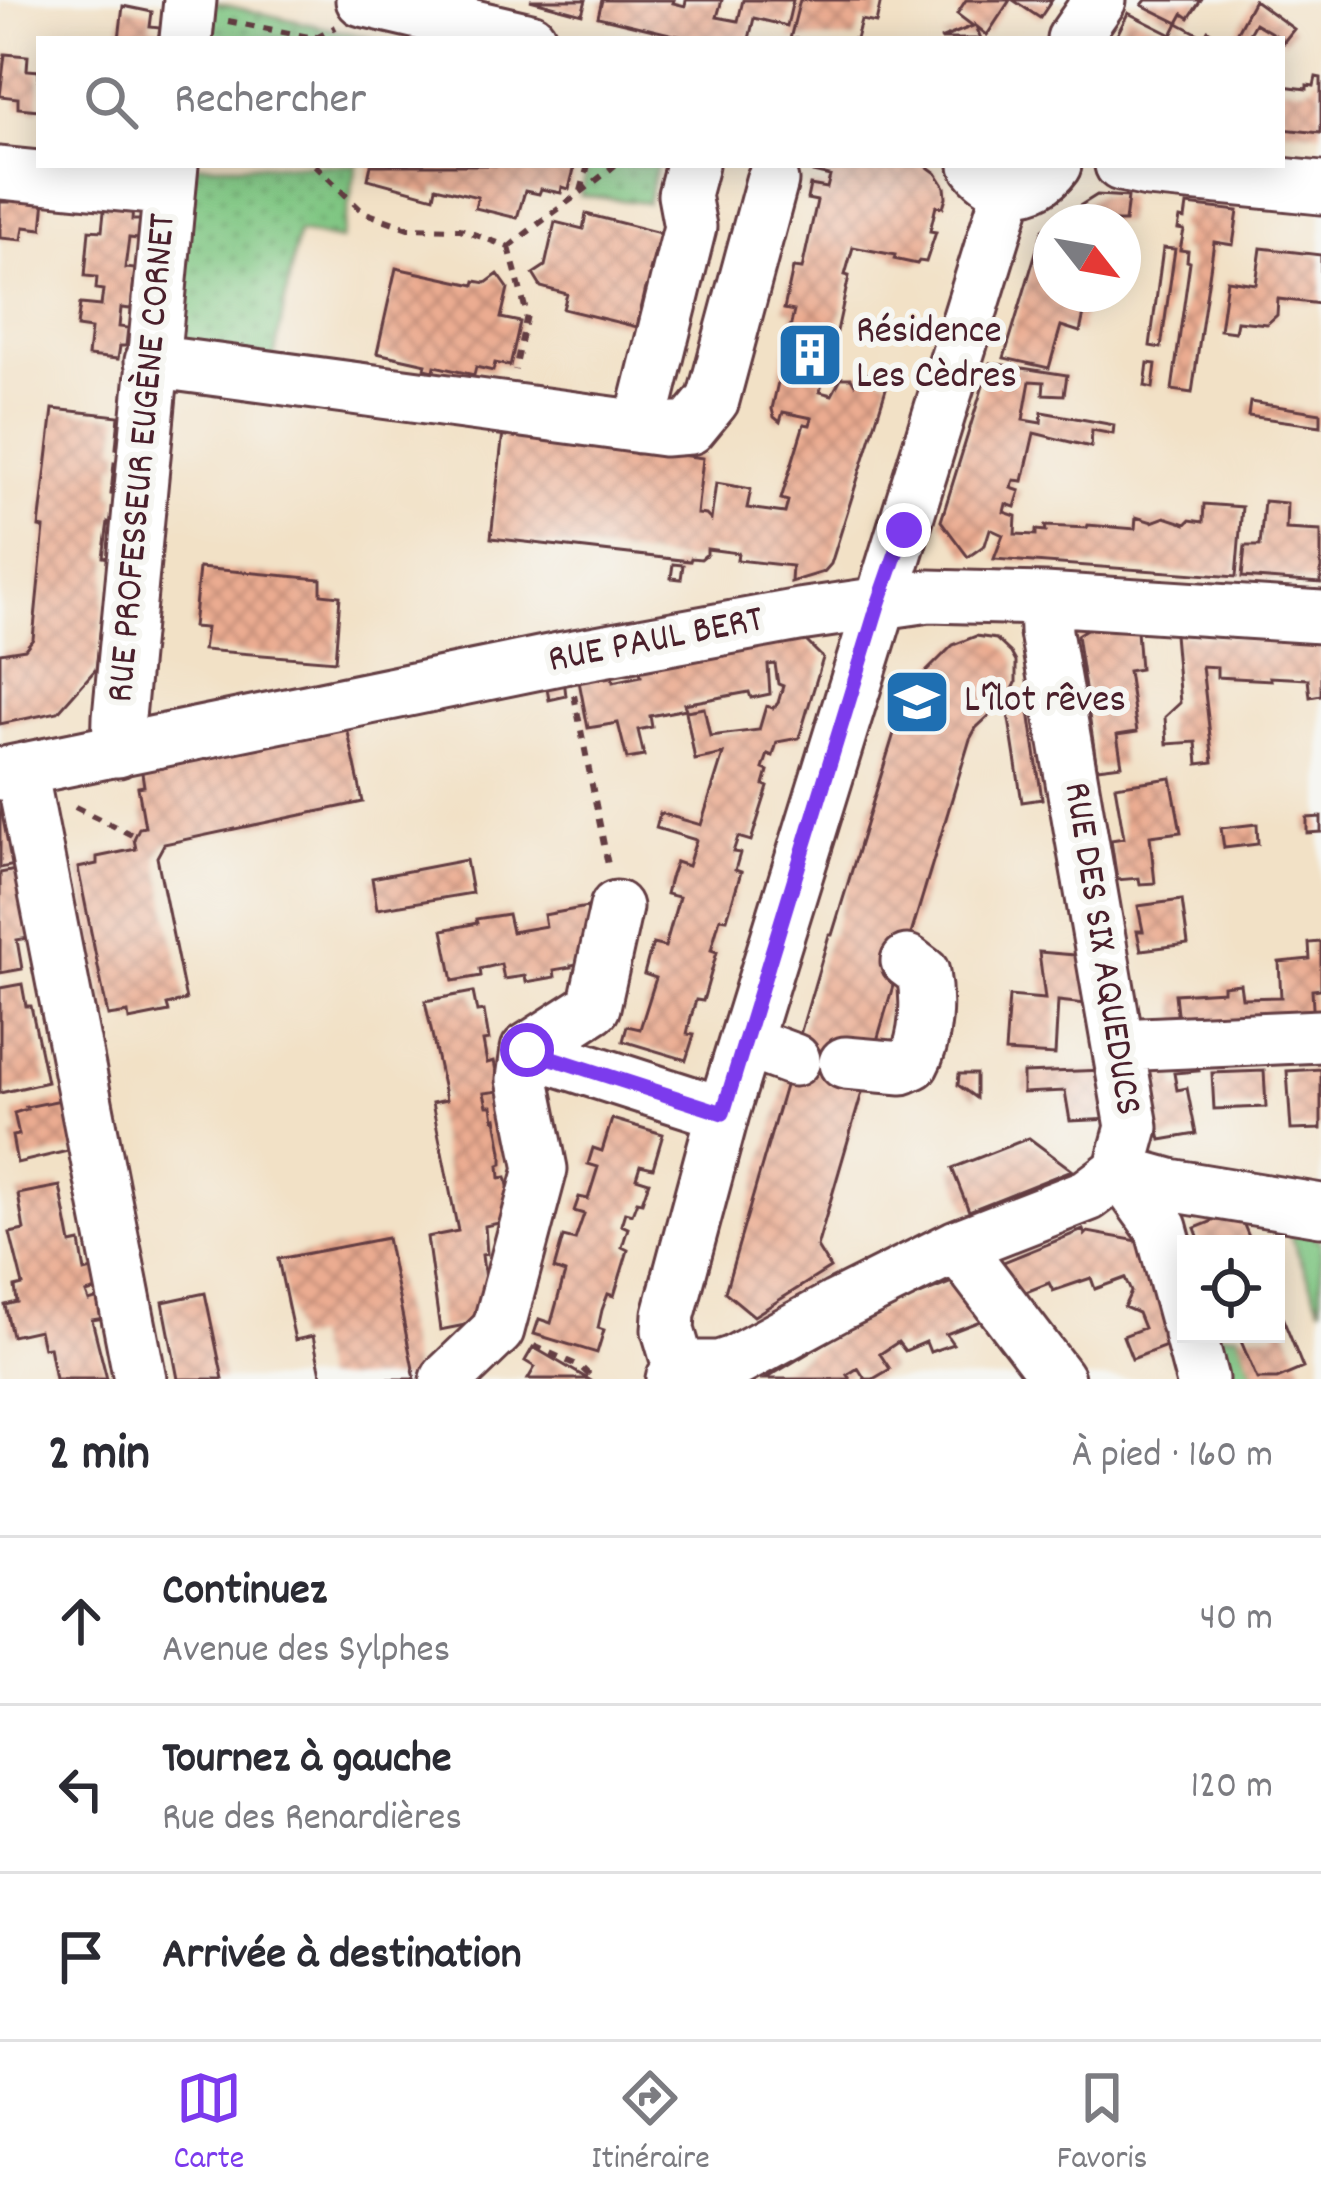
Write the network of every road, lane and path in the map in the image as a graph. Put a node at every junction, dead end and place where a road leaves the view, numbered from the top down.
1 (1100, 0) edge
2 (373, 3) edge
3 (464, 11) edge
4 (188, 18) edge
5 (301, 36) edge
6 (317, 36) edge
7 (523, 36) edge
8 (1075, 36) edge
9 (318, 168) edge
10 (587, 168) edge
11 (612, 168) edge
12 (691, 168) edge
13 (1052, 168) edge
14 (1134, 168) edge
15 (0, 172) edge
16 (992, 177) edge
17 (171, 178) edge
18 (772, 181) dead end
19 (1321, 188) edge
20 (580, 195) junction
21 (509, 247) junction
22 (152, 361) junction
23 (507, 409) junction
24 (640, 427) junction
25 (1045, 599) junction
26 (878, 605) junction
27 (1321, 617) edge
28 (570, 677) dead end
29 (118, 751) junction
30 (11, 772) edge
31 (75, 807) dead end
32 (132, 835) dead end
33 (616, 907) joint
34 (907, 961) dead end
35 (1321, 1036) edge
36 (745, 1042) junction
37 (1119, 1045) junction
38 (527, 1050) junction
39 (794, 1060) dead end
40 (845, 1063) dead end
41 (723, 1113) junction
42 (1120, 1171) junction
43 (1321, 1210) edge
44 (957, 1246) junction
45 (1177, 1287) edge
46 (498, 1330) junction
47 (1192, 1343) edge
48 (675, 1373) edge
49 (140, 1379) edge
50 (447, 1379) edge
51 (593, 1379) edge
52 (1058, 1379) edge
53 (1202, 1379) edge

1 - 8 street
2 - 3 street
2 - 6 path
3 - 7 street
4 - 5 path
9 - 21 path
10 - 20 path
11 - 20 path
12 - 24 street
13 - 16 street
14 - 19 street
15 - 17 street
16 - 26 street
17 - 22 street, RUE PROFESSEUR EUGÈNE CORNET
18 - 24 street
20 - 21 path
21 - 23 path
22 - 23 street
22 - 29 street, RUE PROFESSEUR EUGÈNE CORNET
23 - 24 street
25 - 26 street, RUE PAUL BERT
25 - 27 street, RUE PAUL BERT
25 - 37 street, RUE DES SIX AQUEDUCS
26 - 29 street, RUE PAUL BERT
26 - 36 street
28 - 33 path
29 - 30 street, RUE PAUL BERT
30 - 49 street
31 - 32 path
33 - 38 street
34 - 40 street
35 - 37 street
36 - 39 street
36 - 41 street
37 - 42 street, RUE DES SIX AQUEDUCS
38 - 41 street
38 - 46 street
41 - 48 street
42 - 43 street
42 - 44 street, RUE DES SIX AQUEDUCS
42 - 45 street
44 - 48 street, RUE DES SIX AQUEDUCS
44 - 52 street
46 - 50 street
46 - 51 path
47 - 53 street

